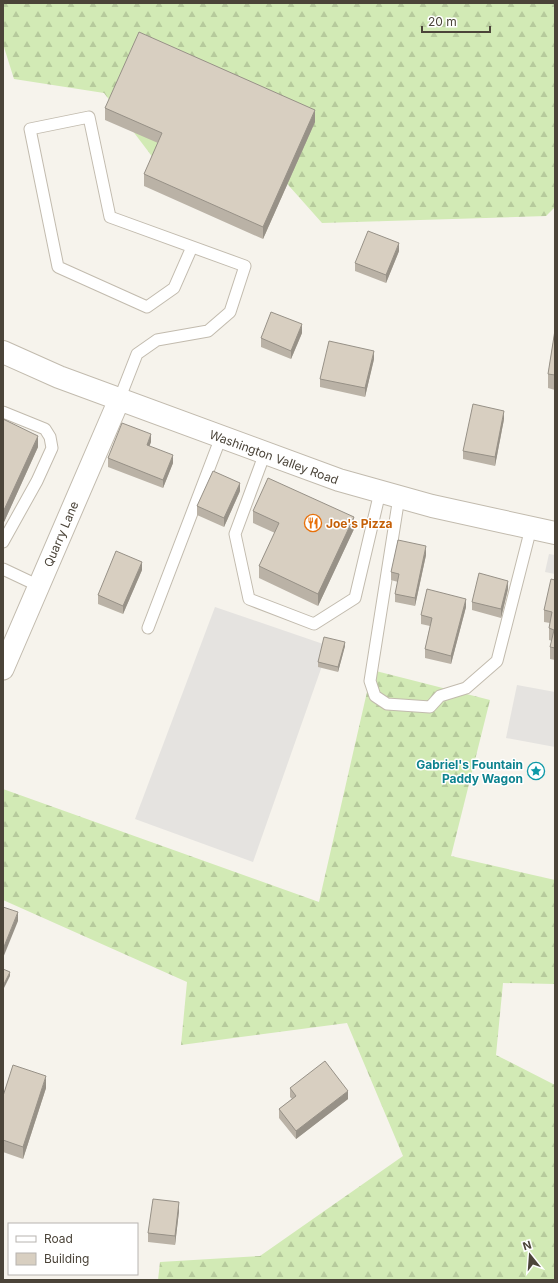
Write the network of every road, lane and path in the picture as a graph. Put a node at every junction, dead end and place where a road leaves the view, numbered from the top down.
1 (192, 247) junction
2 (3, 352) edge
3 (119, 400) junction
4 (3, 412) edge
5 (221, 437) junction
6 (265, 453) junction
7 (390, 494) junction
8 (531, 528) junction
9 (555, 533) edge
10 (3, 542) edge
11 (3, 569) edge
12 (39, 586) junction
13 (148, 628) dead end
14 (3, 669) edge

1 - 1 lane
1 - 3 lane
2 - 3 street, Washington Valley Road
3 - 5 street, Washington Valley Road
3 - 12 street, Quarry Lane
4 - 10 lane
5 - 6 street, Washington Valley Road
5 - 13 lane
6 - 7 street, Washington Valley Road
6 - 7 lane
7 - 8 street, Washington Valley Road
7 - 8 lane
8 - 9 street, Washington Valley Road
11 - 12 lane
12 - 14 street, Quarry Lane

